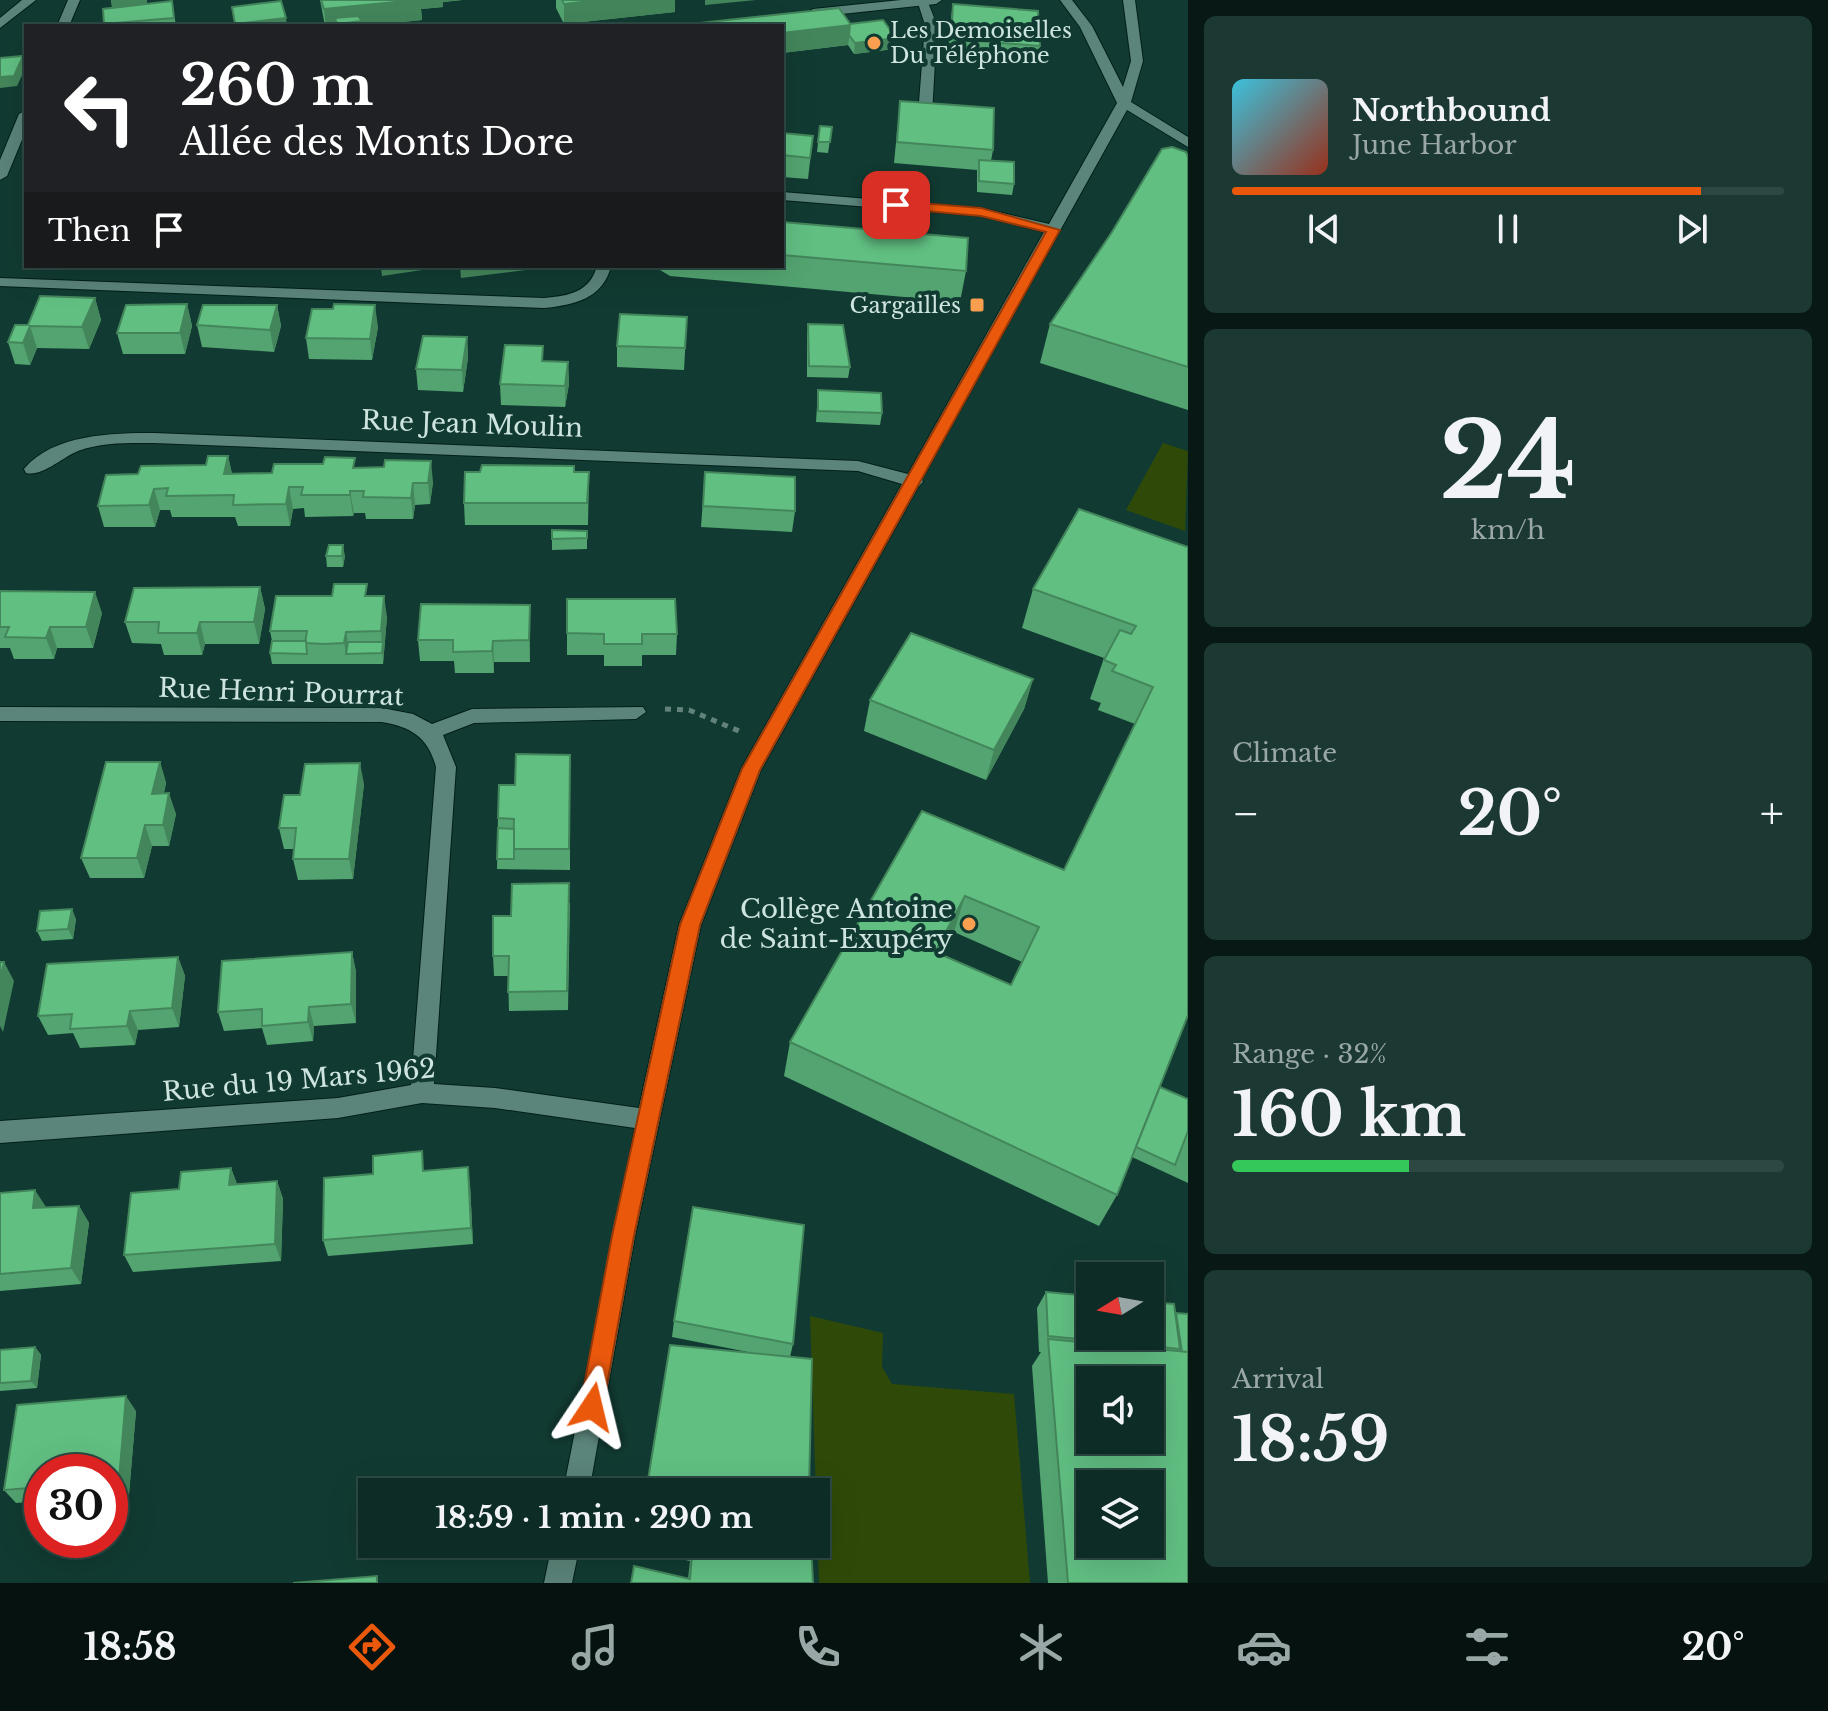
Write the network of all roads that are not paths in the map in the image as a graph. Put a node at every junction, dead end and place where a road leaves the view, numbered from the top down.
1 (30, 0) edge
2 (74, 0) edge
3 (1066, 0) edge
4 (1129, 0) edge
5 (929, 1) edge
6 (801, 15) edge
7 (0, 24) edge
8 (64, 24) edge
9 (1124, 103) junction
10 (925, 115) edge
11 (24, 119) edge
12 (1188, 143) edge
13 (0, 176) edge
14 (784, 196) edge
15 (1054, 230) junction
16 (603, 268) edge
17 (0, 282) edge
18 (32, 469) dead end
19 (915, 482) junction
20 (636, 712) dead end
21 (0, 714) edge
22 (431, 732) junction
23 (422, 1093) junction
24 (650, 1120) junction
25 (0, 1132) edge
26 (579, 1478) edge
27 (563, 1558) edge
28 (558, 1583) edge

1 - 7 street
2 - 8 street
3 - 9 street
4 - 9 street
5 - 6 street
5 - 10 street
9 - 12 street
9 - 15 street
11 - 13 street
14 - 15 street
15 - 19 street
16 - 17 street
18 - 19 street, Rue Jean Moulin
19 - 24 street
20 - 22 street
21 - 22 street, Rue Henri Pourrat
22 - 23 street, Rue Henri Pourrat
23 - 24 street, Rue du 19 Mars 1962
23 - 25 street, Rue du 19 Mars 1962
24 - 26 street
27 - 28 street

